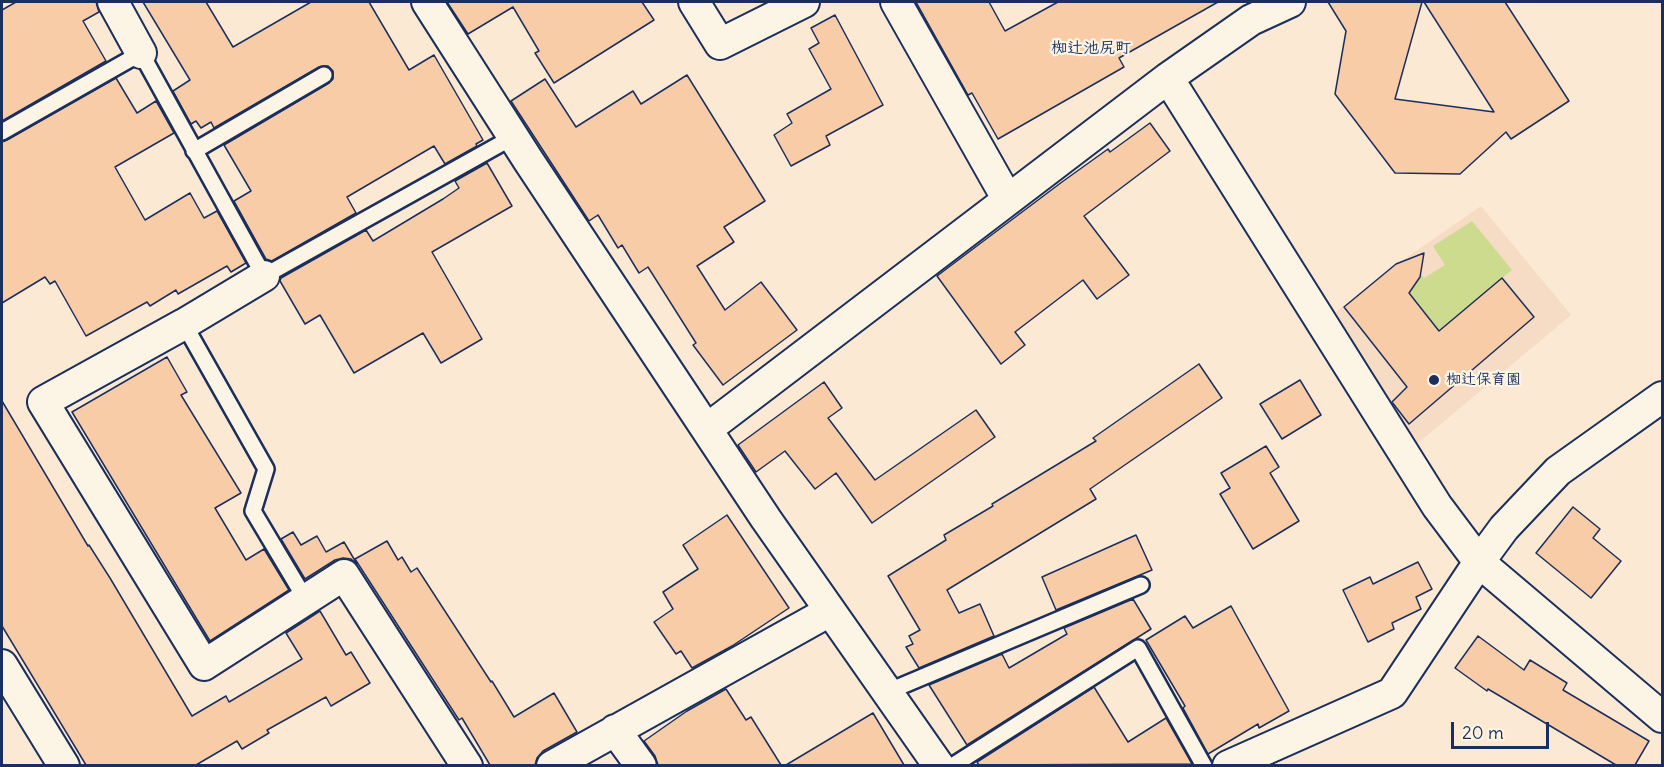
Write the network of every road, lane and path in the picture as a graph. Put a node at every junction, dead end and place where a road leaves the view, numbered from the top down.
1 (112, 2) edge
2 (427, 2) edge
3 (694, 2) edge
4 (804, 2) edge
5 (896, 2) edge
6 (1290, 2) edge
7 (141, 53) junction
8 (324, 75) dead end
9 (1168, 78) junction
10 (2, 132) edge
11 (513, 137) junction
12 (194, 151) junction
13 (1008, 200) junction
14 (264, 276) junction
15 (184, 324) junction
16 (1662, 397) edge
17 (707, 429) junction
18 (1479, 562) junction
19 (1141, 585) dead end
20 (306, 600) junction
21 (830, 611) junction
22 (2, 665) edge
23 (887, 692) junction
24 (1662, 717) edge
25 (615, 730) junction
26 (64, 765) edge
27 (467, 765) edge
28 (552, 765) edge
29 (641, 765) edge
30 (939, 765) edge
31 (952, 765) edge
32 (1204, 765) edge
33 (1228, 765) edge

1 - 7 street
2 - 11 street
3 - 4 street
5 - 13 street
6 - 9 street
7 - 10 lane
7 - 12 lane
8 - 12 lane
9 - 13 street
9 - 18 street
11 - 14 lane
11 - 17 street
12 - 14 lane
13 - 17 street
14 - 15 street
15 - 20 lane
15 - 20 street
16 - 18 street
17 - 21 street
18 - 24 street
18 - 33 street
19 - 23 lane
20 - 27 street
21 - 23 street
21 - 25 street
22 - 26 street
23 - 30 street
25 - 28 street
25 - 29 street
31 - 32 lane

